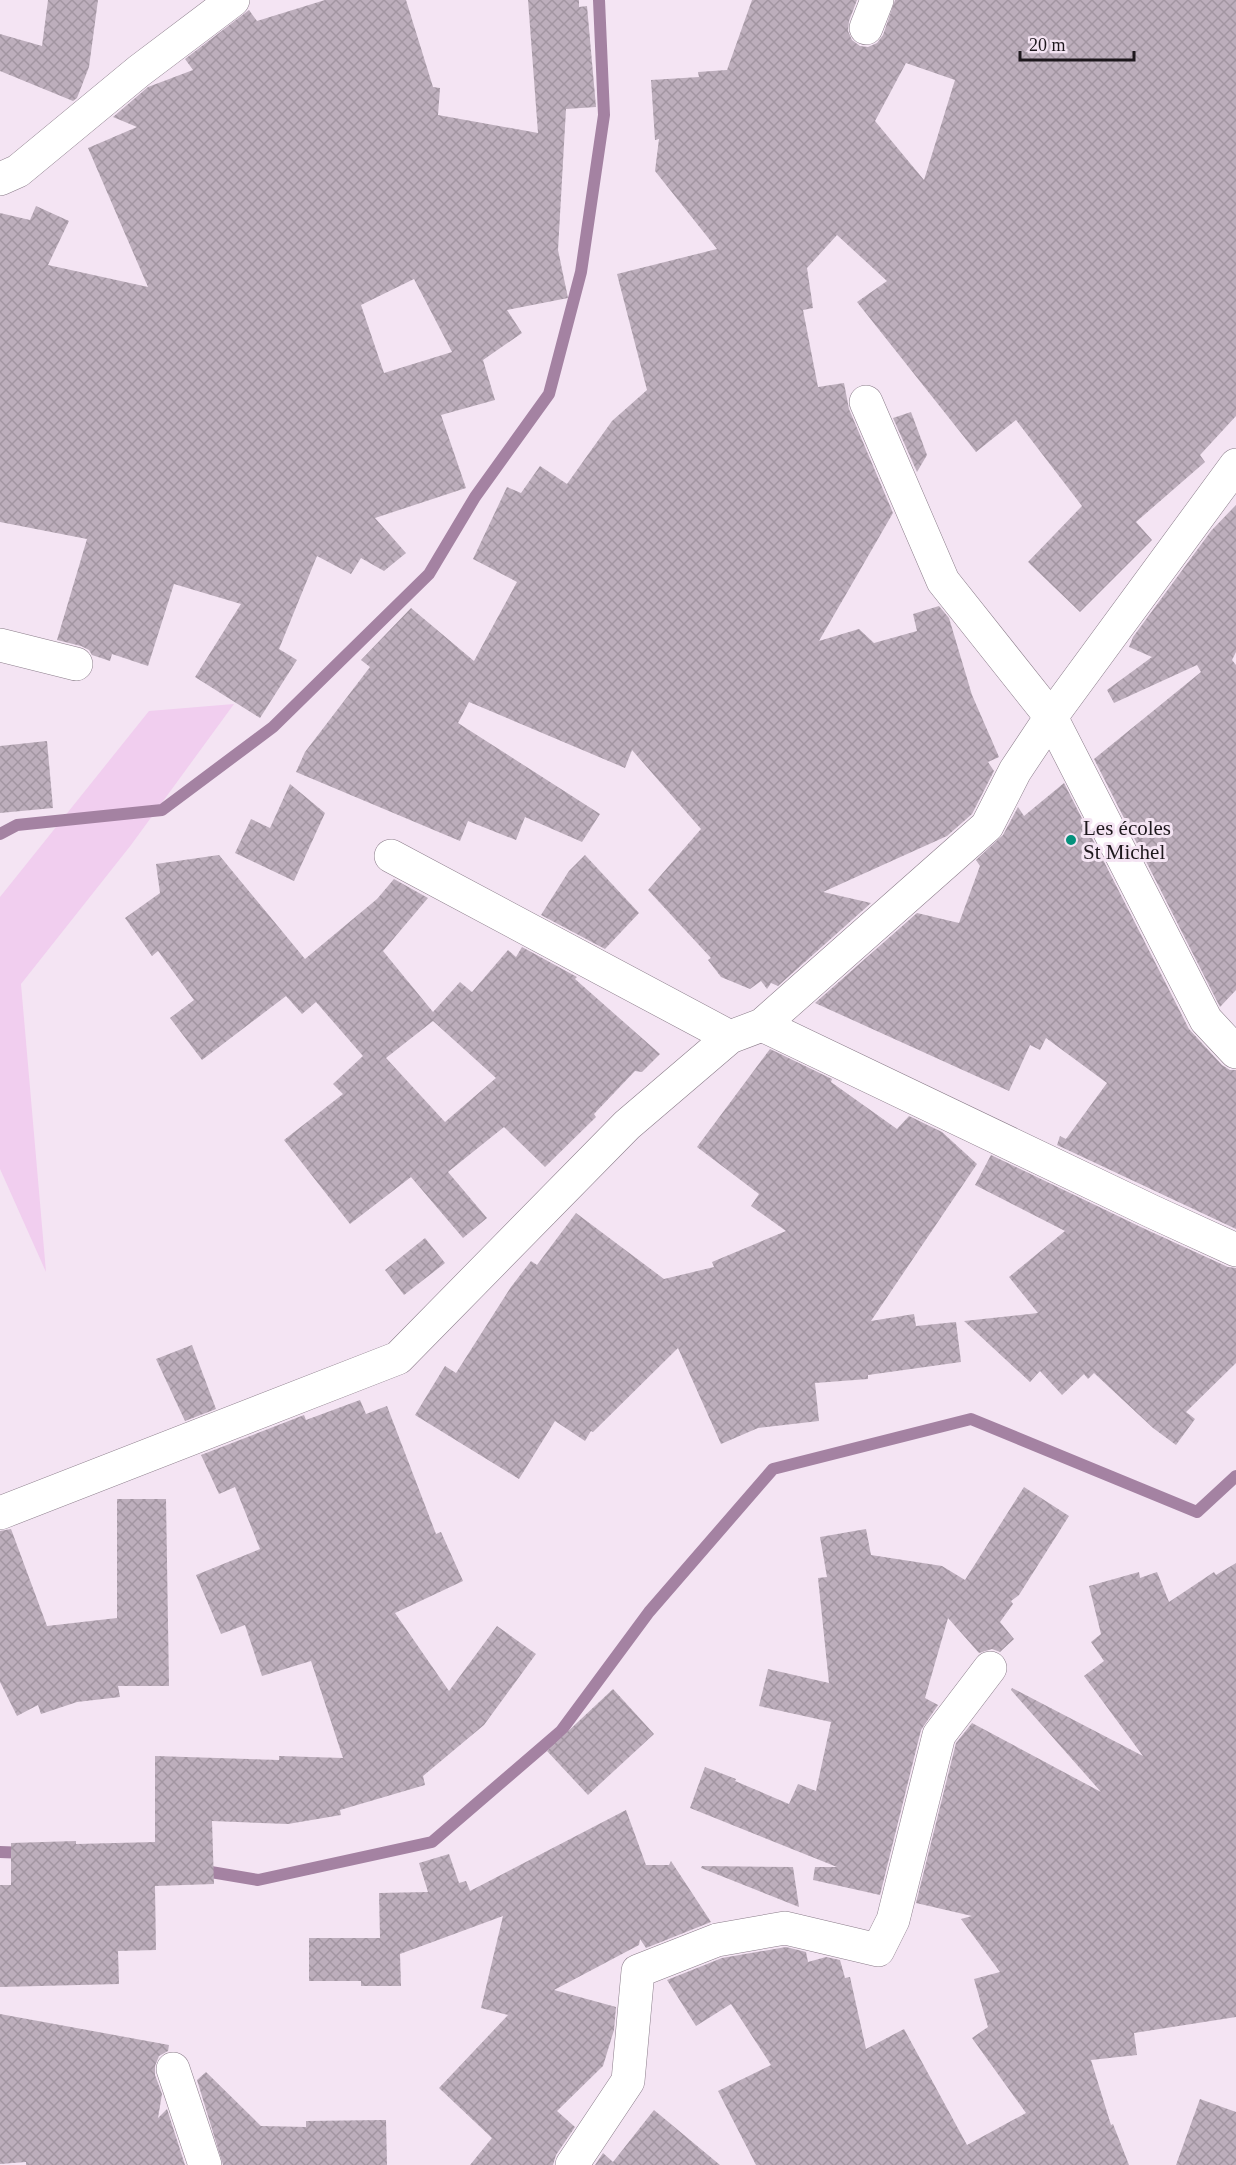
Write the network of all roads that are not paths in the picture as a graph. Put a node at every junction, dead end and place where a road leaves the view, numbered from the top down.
1 (233, 0) edge
2 (0, 179) edge
3 (866, 402) dead end
4 (1236, 465) edge
5 (0, 645) edge
6 (76, 664) dead end
7 (1051, 717) junction
8 (391, 856) dead end
9 (762, 1025) junction
10 (730, 1037) junction
11 (1236, 1052) edge
12 (1236, 1250) edge
13 (0, 1513) edge
14 (990, 1668) dead end
15 (173, 2069) dead end
16 (205, 2165) edge
17 (572, 2165) edge

1 - 2 street
3 - 7 street
4 - 7 street
5 - 6 street
7 - 9 street
7 - 11 street
8 - 10 street
9 - 10 street
9 - 12 street
10 - 13 street
14 - 17 street
15 - 16 street

